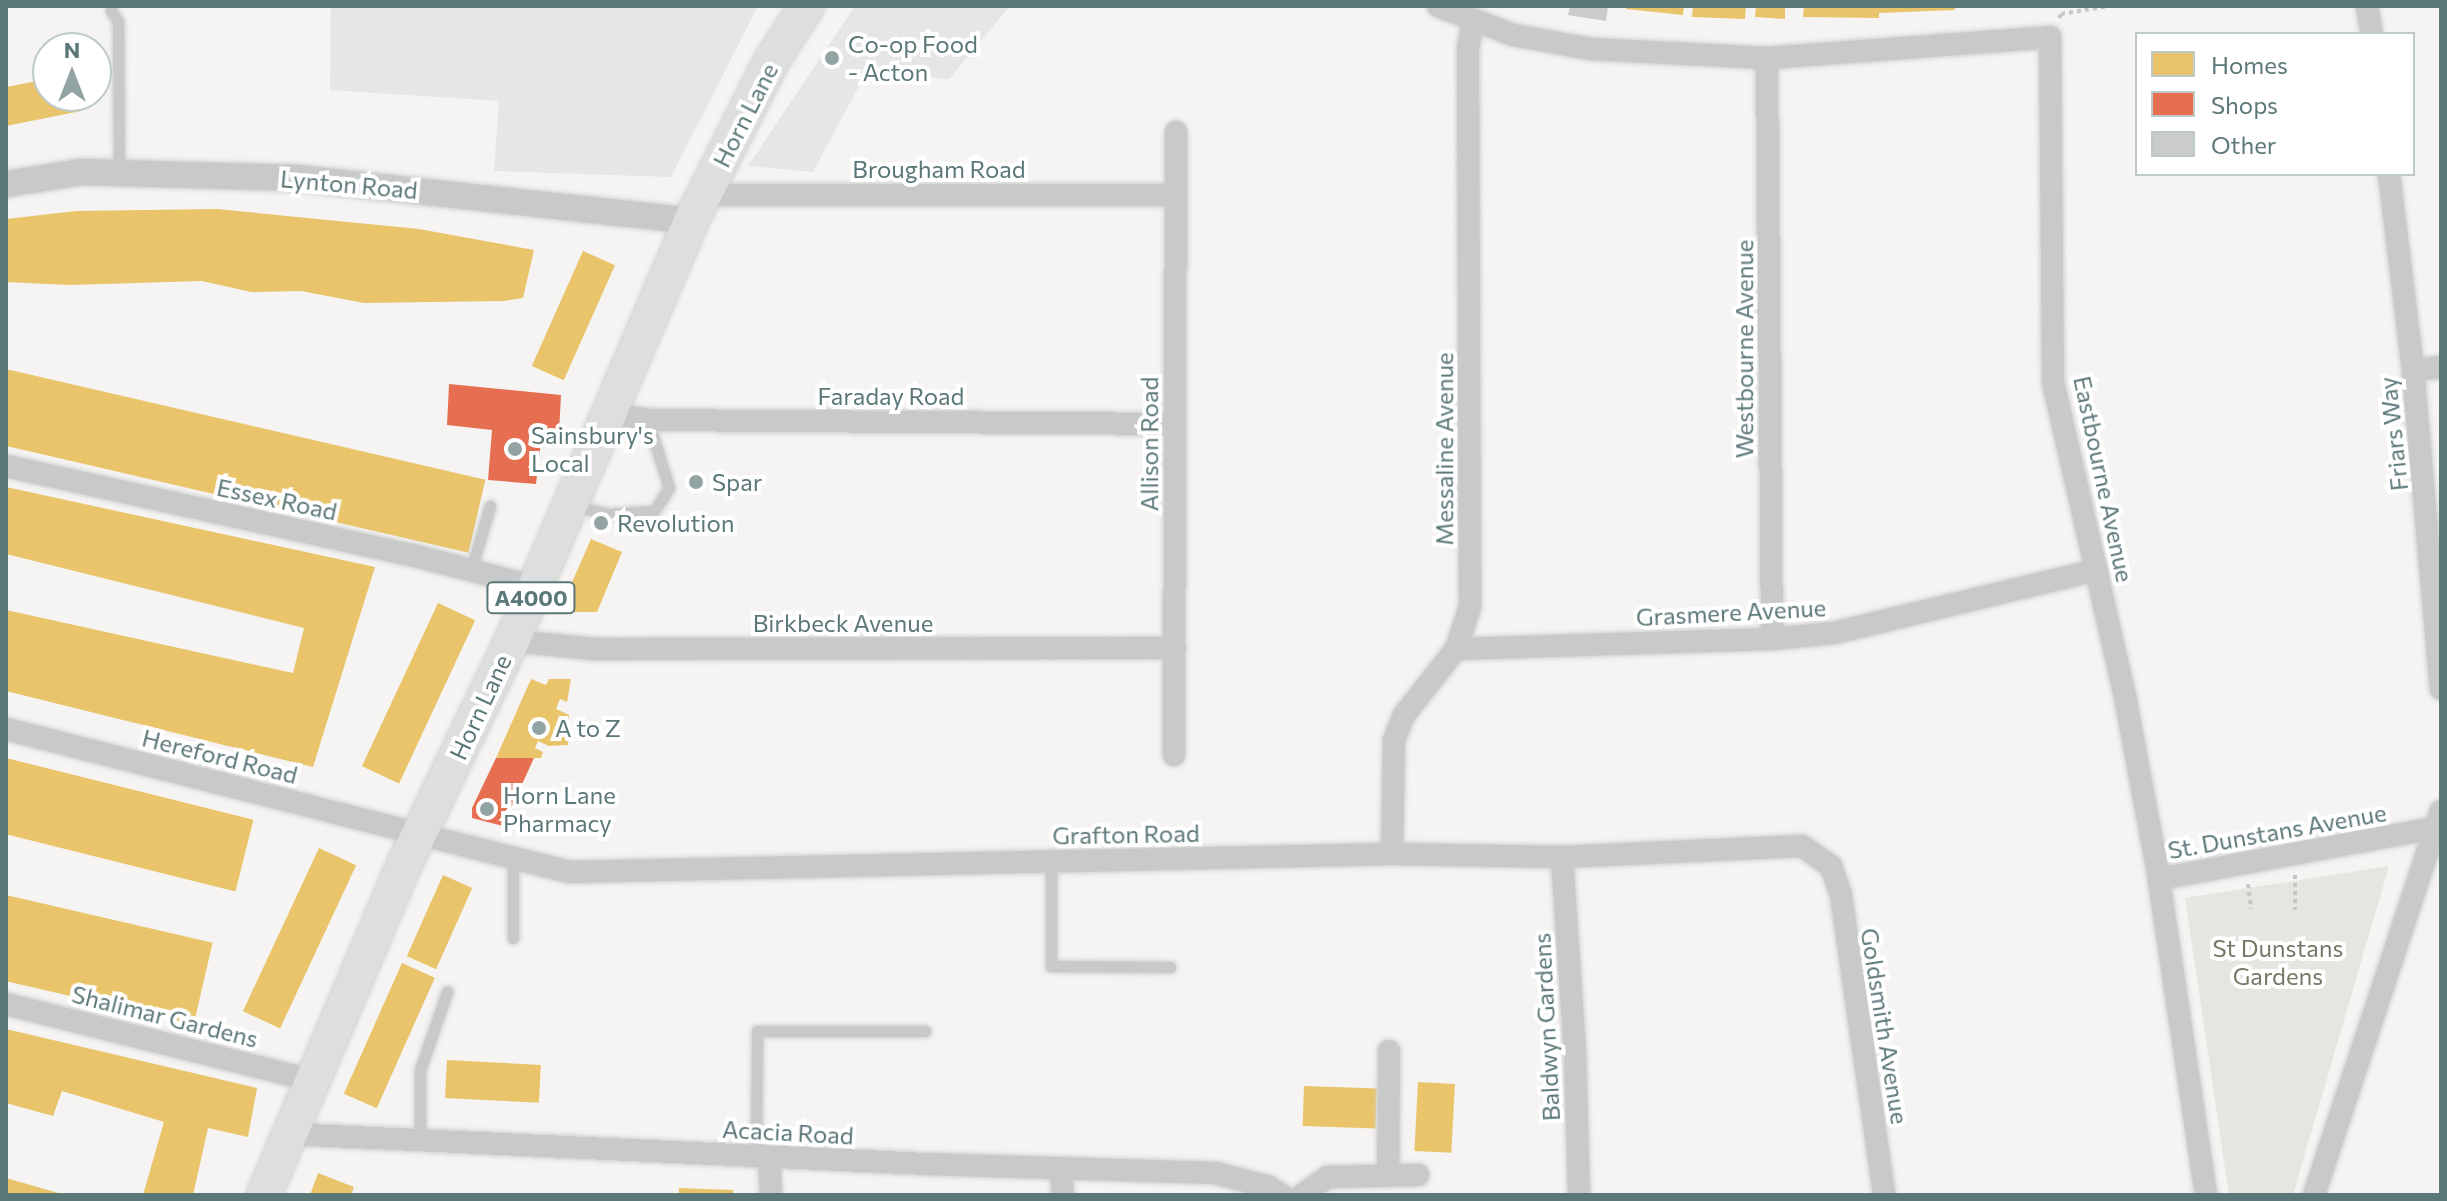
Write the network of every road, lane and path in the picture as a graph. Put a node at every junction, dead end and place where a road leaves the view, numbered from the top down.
1 (807, 6) edge
2 (1438, 6) edge
3 (2109, 6) edge
4 (2367, 6) edge
5 (111, 10) dead end
6 (1473, 22) junction
7 (2372, 32) edge
8 (2050, 37) junction
9 (1767, 58) junction
10 (1176, 132) dead end
11 (119, 173) junction
12 (2389, 176) edge
13 (6, 184) edge
14 (1175, 195) junction
15 (698, 208) junction
16 (2441, 367) edge
17 (2413, 370) junction
18 (609, 413) junction
19 (648, 420) junction
20 (1175, 424) junction
21 (6, 466) edge
22 (569, 505) junction
23 (490, 506) dead end
24 (471, 570) junction
25 (2097, 570) junction
26 (536, 587) junction
27 (1772, 639) junction
28 (512, 641) junction
29 (1175, 648) junction
30 (1456, 649) junction
31 (2441, 689) edge
32 (6, 729) edge
33 (1174, 755) dead end
34 (2438, 820) edge
35 (420, 833) junction
36 (1392, 854) junction
37 (513, 857) junction
38 (1562, 857) junction
39 (1051, 861) junction
40 (1831, 866) joint
41 (2295, 869) dead end
42 (2159, 879) junction
43 (2248, 886) dead end
44 (2251, 909) dead end
45 (2295, 910) dead end
46 (513, 938) dead end
47 (1170, 967) dead end
48 (447, 992) dead end
49 (6, 1004) edge
50 (925, 1031) dead end
51 (1389, 1051) dead end
52 (311, 1080) junction
53 (288, 1134) junction
54 (420, 1142) junction
55 (763, 1156) junction
56 (1061, 1169) junction
57 (1388, 1175) junction
58 (1418, 1175) dead end
59 (264, 1195) edge
60 (771, 1195) edge
61 (1063, 1195) edge
62 (1282, 1195) edge
63 (1302, 1195) edge
64 (1579, 1195) edge
65 (1884, 1195) edge
66 (2206, 1195) edge
67 (2314, 1195) edge

1 - 15 main road, Horn Lane / A4000
2 - 6 street
3 - 8 path
4 - 7 street
5 - 11 lane
6 - 9 street
6 - 30 street, Messaline Avenue
8 - 9 street
8 - 25 street, Eastbourne Avenue
9 - 27 street, Westbourne Avenue
10 - 14 street, Allison Road
11 - 13 street, Lynton Road
11 - 15 street, Lynton Road
12 - 17 street, Friars Way
14 - 15 street, Brougham Road
14 - 20 street, Allison Road
15 - 18 main road, Horn Lane / A4000
16 - 17 street
17 - 31 street, Friars Way
18 - 19 street, Faraday Road
18 - 22 main road, Horn Lane / A4000
19 - 20 street, Faraday Road
19 - 22 lane
20 - 29 street, Allison Road
21 - 24 street, Essex Road
22 - 26 main road, Horn Lane / A4000
23 - 24 lane
24 - 26 street, Essex Road
25 - 27 street, Grasmere Avenue
25 - 42 street, Eastbourne Avenue
26 - 28 main road, Horn Lane / A4000
27 - 30 street, Grasmere Avenue
28 - 29 street, Birkbeck Avenue
28 - 35 main road, Horn Lane / A4000
29 - 33 street, Allison Road
30 - 36 street, Messaline Avenue
32 - 35 street, Hereford Road
34 - 42 street, St. Dunstans Avenue
34 - 67 street
35 - 37 street, Grafton Road
35 - 52 main road, Horn Lane / A4000
36 - 38 street, Grafton Road
36 - 39 street, Grafton Road
37 - 39 street, Grafton Road
37 - 46 lane
38 - 40 street, Grafton Road
38 - 64 street, Baldwyn Gardens
39 - 47 lane
40 - 65 street, Goldsmith Avenue
41 - 45 path
42 - 66 street, St. Dunstans Avenue
43 - 44 path
48 - 54 lane
49 - 52 street, Shalimar Gardens
50 - 55 lane
51 - 57 street
52 - 53 main road, Horn Lane / A4000
53 - 54 street, Acacia Road
53 - 59 main road, Horn Lane / A4000
54 - 55 street, Acacia Road
55 - 56 street, Acacia Road
55 - 60 street
56 - 61 street
56 - 62 street, Acacia Road
57 - 58 street
57 - 63 street

